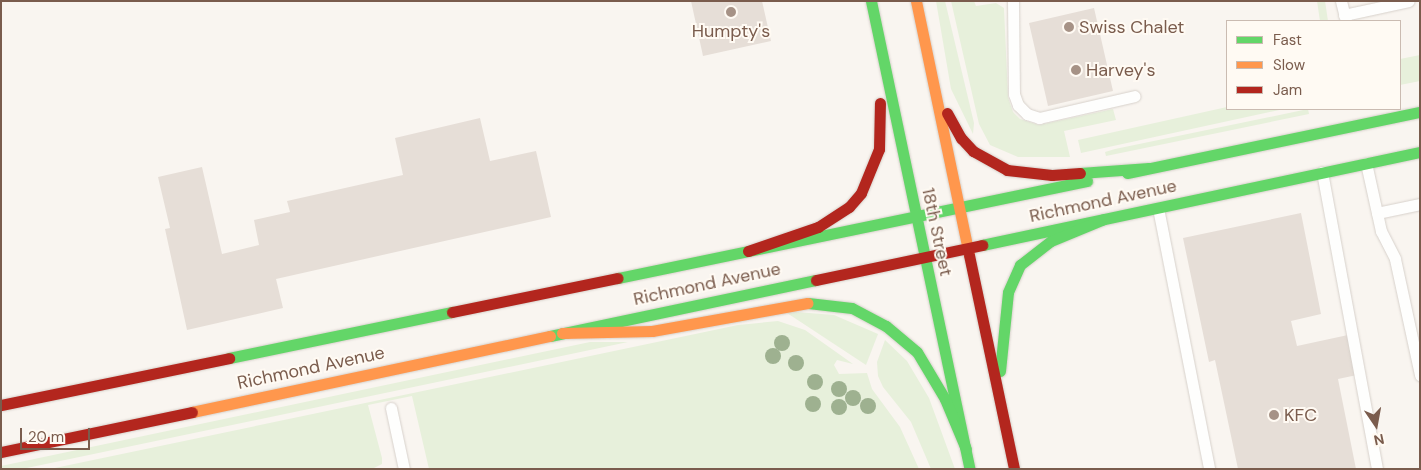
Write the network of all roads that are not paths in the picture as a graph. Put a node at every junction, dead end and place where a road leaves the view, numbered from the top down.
1 (871, 1) edge
2 (916, 1) edge
3 (1013, 1) edge
4 (1342, 1) edge
5 (1409, 1) edge
6 (874, 17) junction
7 (1345, 18) edge
8 (933, 80) junction
9 (1135, 96) dead end
10 (1365, 110) edge
11 (1420, 112) edge
12 (1368, 122) junction
13 (1420, 152) edge
14 (1366, 163) junction
15 (1149, 168) junction
16 (1322, 172) junction
17 (1420, 204) edge
18 (960, 207) junction
19 (1158, 208) junction
20 (1377, 214) junction
21 (916, 216) junction
22 (1104, 219) junction
23 (967, 247) junction
24 (748, 251) junction
25 (925, 256) junction
26 (562, 332) junction
27 (1420, 375) edge
28 (1, 405) edge
29 (1001, 407) junction
30 (391, 408) dead end
31 (966, 449) junction
32 (1, 452) edge
33 (404, 469) edge
34 (970, 469) edge
35 (1014, 469) edge
36 (1209, 469) edge
37 (1377, 469) edge

1 - 6 main road, 18th Street
2 - 8 main road, 18th Street
3 - 9 lane
4 - 7 lane
5 - 7 lane
6 - 21 main road, 18th Street
6 - 24 main road
8 - 15 main road
8 - 18 main road, 18th Street
10 - 12 lane
11 - 12 main road, Richmond Avenue
12 - 15 main road, Richmond Avenue
13 - 14 main road, Richmond Avenue
14 - 16 main road, Richmond Avenue
14 - 20 lane
15 - 18 main road, Richmond Avenue
16 - 19 main road, Richmond Avenue
16 - 37 lane
17 - 20 lane
18 - 21 main road, Richmond Avenue
18 - 23 main road, 18th Street
19 - 22 main road, Richmond Avenue
19 - 36 lane
20 - 27 lane
21 - 24 main road, Richmond Avenue
21 - 25 main road, 18th Street
22 - 23 main road, Richmond Avenue
22 - 29 main road
23 - 25 main road, Richmond Avenue
23 - 29 main road, 18th Street
24 - 28 main road, Richmond Avenue
25 - 26 main road, Richmond Avenue
25 - 31 main road, 18th Street
26 - 31 main road
26 - 32 main road, Richmond Avenue
29 - 35 main road, 18th Street
30 - 33 lane
31 - 34 main road, 18th Street

